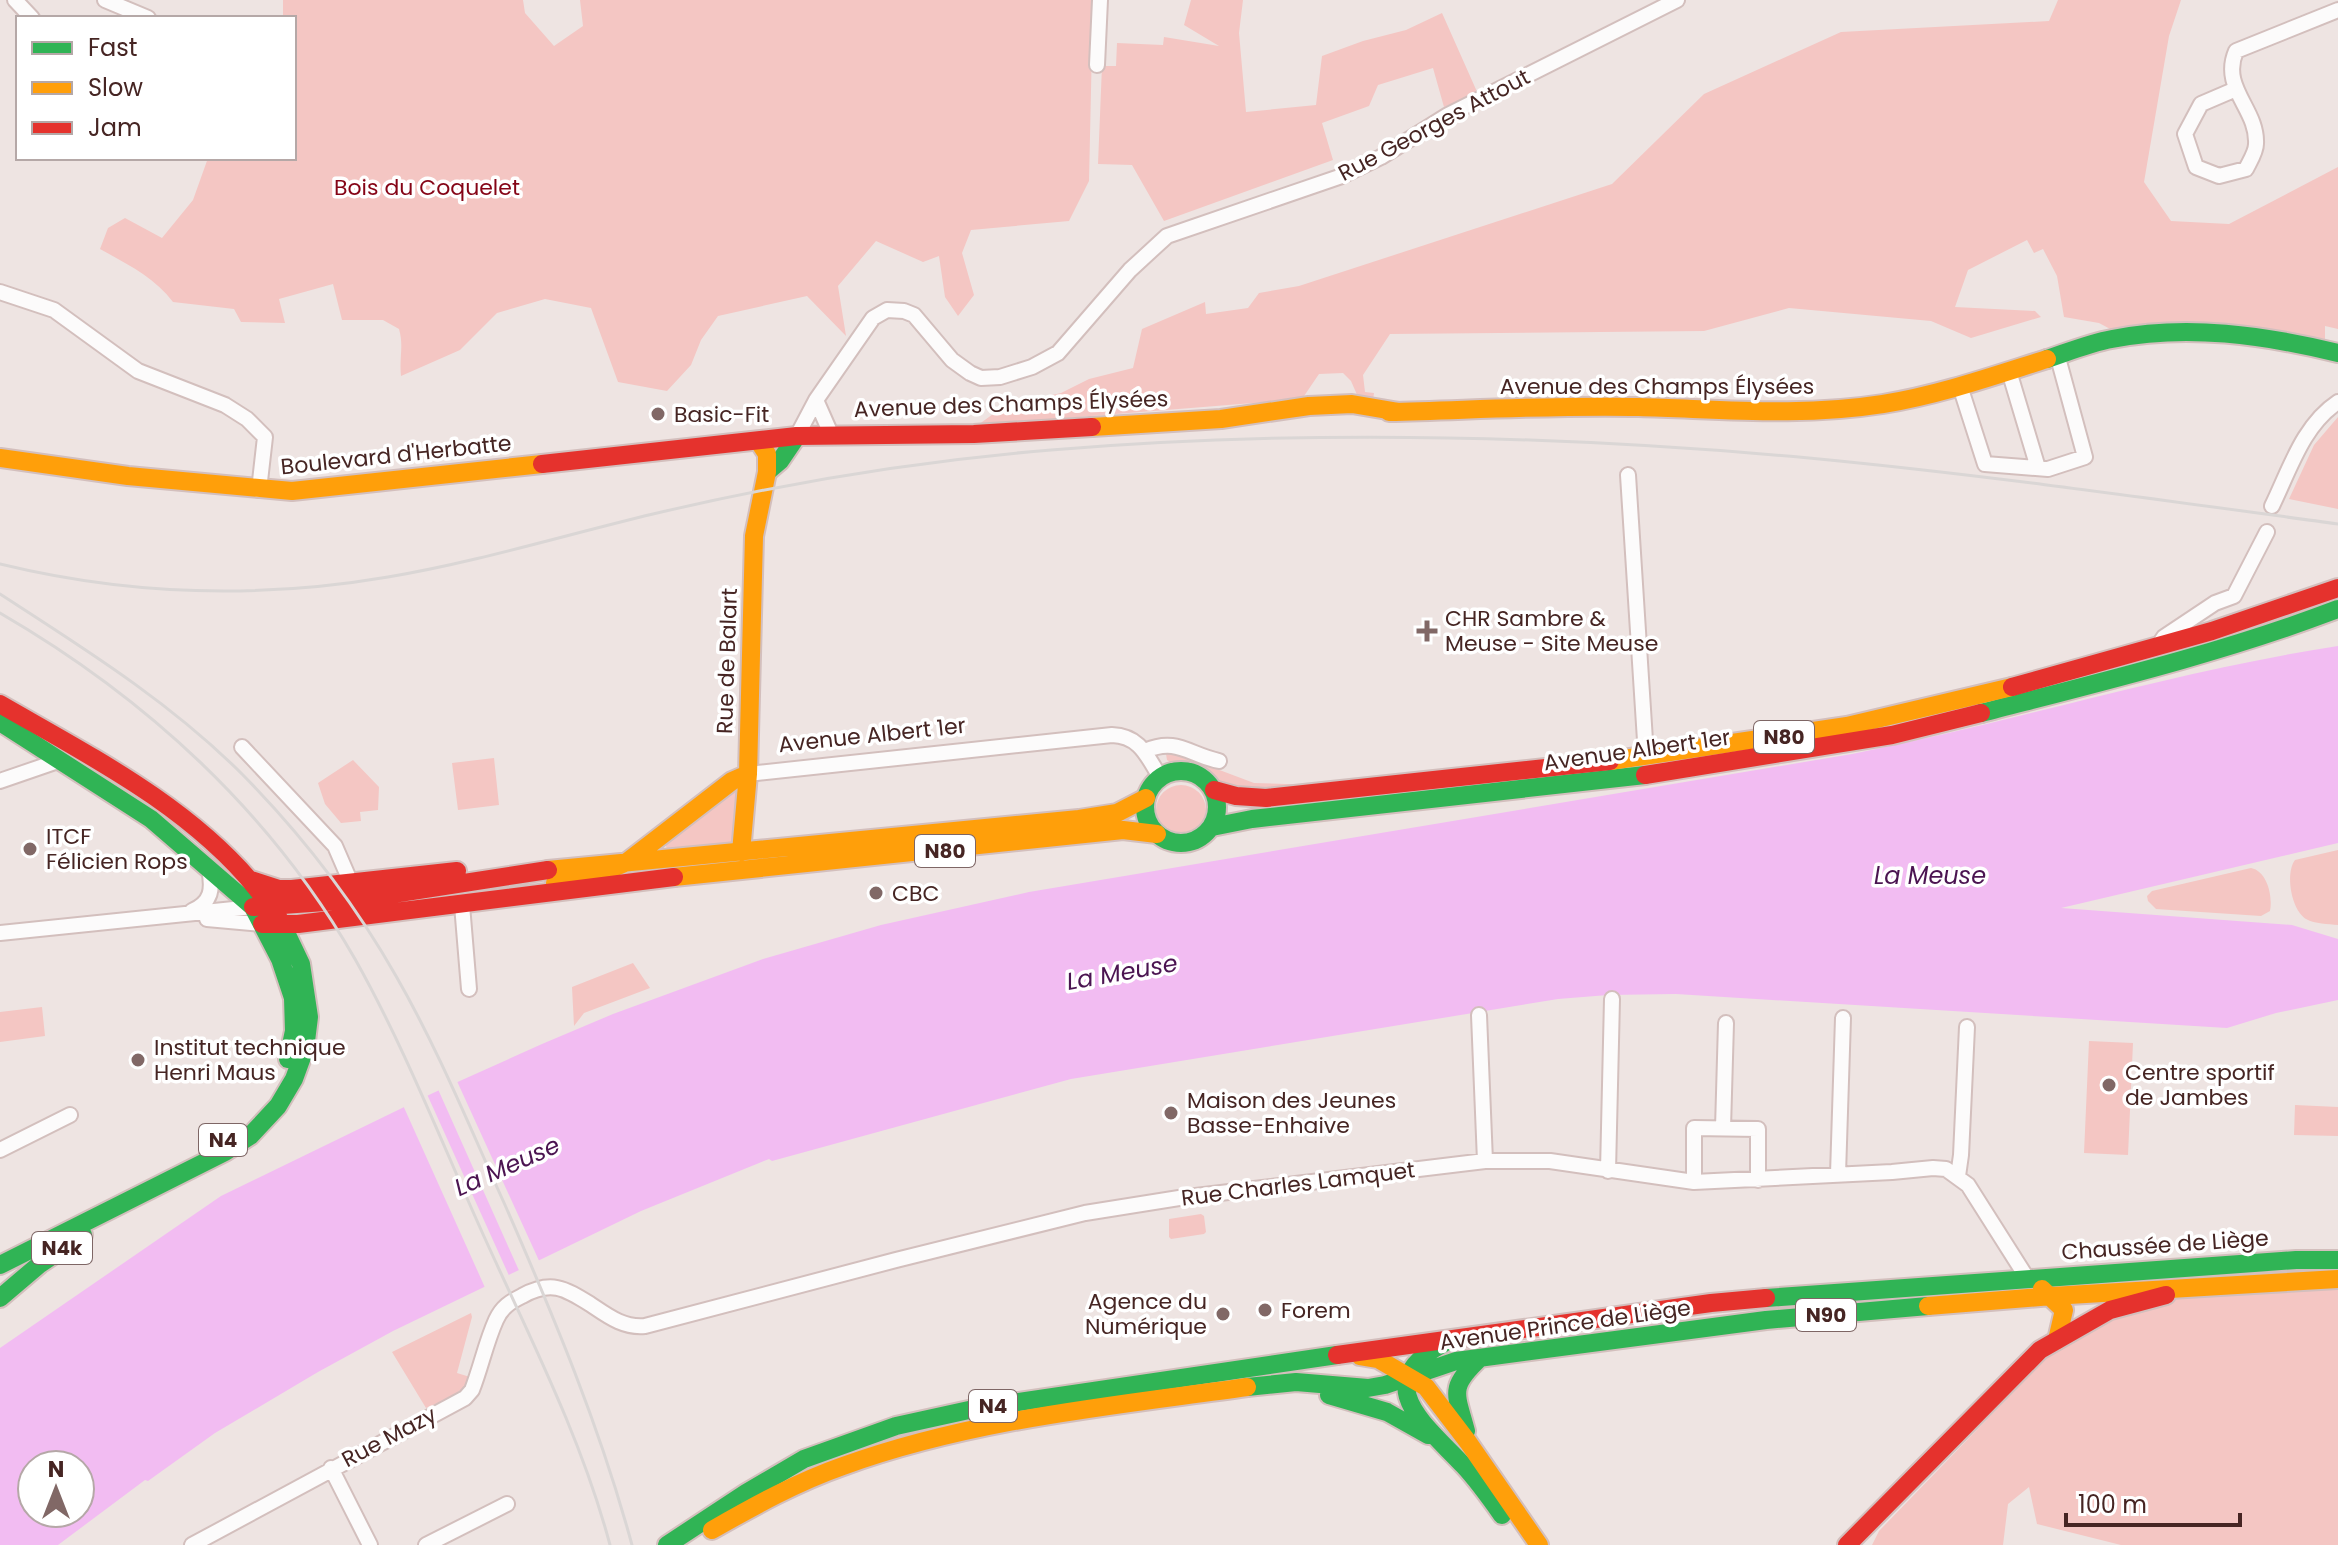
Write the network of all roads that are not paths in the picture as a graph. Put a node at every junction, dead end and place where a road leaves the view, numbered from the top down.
1 (15, 0) edge
2 (105, 0) edge
3 (1100, 0) edge
4 (1677, 0) edge
5 (2338, 10) edge
6 (30, 16) edge
7 (143, 16) edge
8 (1097, 65) dead end
9 (2236, 89) junction
10 (0, 292) edge
11 (1079, 328) joint
12 (2338, 342) edge
13 (2297, 343) junction
14 (2338, 353) edge
15 (2057, 354) junction
16 (2009, 371) junction
17 (1960, 386) junction
18 (816, 400) junction
19 (2338, 402) edge
20 (831, 434) junction
21 (797, 436) junction
22 (759, 442) junction
23 (0, 458) edge
24 (2038, 468) junction
25 (767, 472) junction
26 (1628, 475) dead end
27 (259, 490) junction
28 (2272, 506) dead end
29 (2267, 532) dead end
30 (2338, 588) edge
31 (2234, 596) junction
32 (2338, 609) edge
33 (2244, 622) junction
34 (2231, 645) junction
35 (2157, 648) junction
36 (0, 704) edge
37 (0, 722) edge
38 (62, 741) junction
39 (36, 745) junction
40 (242, 747) dead end
41 (1145, 751) junction
42 (1646, 756) junction
43 (61, 760) junction
44 (1219, 761) dead end
45 (1580, 763) junction
46 (19, 772) junction
47 (748, 774) junction
48 (1641, 776) junction
49 (1160, 777) junction
50 (0, 781) edge
51 (1570, 785) junction
52 (1214, 790) junction
53 (1146, 798) junction
54 (1212, 827) junction
55 (1157, 834) junction
56 (782, 848) junction
57 (741, 852) junction
58 (627, 862) junction
59 (209, 869) junction
60 (748, 871) junction
61 (521, 873) junction
62 (718, 873) junction
63 (251, 880) junction
64 (351, 883) junction
65 (462, 905) junction
66 (273, 907) junction
67 (188, 913) junction
68 (257, 916) junction
69 (316, 922) junction
70 (284, 925) junction
71 (0, 933) edge
72 (299, 958) junction
73 (469, 989) dead end
74 (1612, 999) dead end
75 (1479, 1015) dead end
76 (1843, 1018) dead end
77 (1726, 1023) dead end
78 (1967, 1027) dead end
79 (70, 1115) dead end
80 (1723, 1128) junction
81 (0, 1150) edge
82 (1485, 1161) junction
83 (1608, 1171) junction
84 (1838, 1174) junction
85 (1958, 1176) junction
86 (1758, 1180) junction
87 (1694, 1182) junction
88 (127, 1201) junction
89 (0, 1252) edge
90 (2338, 1260) edge
91 (0, 1265) edge
92 (2027, 1278) junction
93 (2338, 1279) edge
94 (537, 1288) joint
95 (2190, 1288) junction
96 (2052, 1296) junction
97 (0, 1298) edge
98 (1455, 1338) junction
99 (2057, 1340) junction
100 (2040, 1350) junction
101 (1349, 1355) junction
102 (1480, 1358) junction
103 (1409, 1377) junction
104 (1266, 1384) junction
105 (878, 1432) junction
106 (1468, 1442) junction
107 (1442, 1444) junction
108 (884, 1451) junction
109 (331, 1468) junction
110 (507, 1504) dead end
111 (192, 1545) edge
112 (370, 1545) edge
113 (426, 1545) edge
114 (667, 1545) edge
115 (689, 1545) edge
116 (1522, 1545) edge
117 (1539, 1545) edge
118 (1847, 1545) edge

1 - 6 street
2 - 7 street
3 - 8 street
4 - 11 street, Rue Georges Attout
5 - 9 street
9 - 9 street
10 - 27 street
11 - 18 street, Rue de Balart
12 - 13 main road, Avenue des Champs Élysées
13 - 14 main road, Avenue des Champs Élysées
13 - 15 main road, Avenue des Champs Élysées
15 - 16 main road, Avenue des Champs Élysées
15 - 24 street
16 - 17 main road, Avenue des Champs Élysées
16 - 24 street
17 - 20 main road, Avenue des Champs Élysées
17 - 24 street
18 - 20 street
18 - 21 street, Rue de Balart
19 - 28 street
20 - 21 main road, Avenue des Champs Élysées
21 - 22 main road, Boulevard d'Herbatte
21 - 25 main road, Rue de Balart
22 - 25 main road, Rue de Balart
22 - 27 main road, Boulevard d'Herbatte
23 - 27 main road, Boulevard d'Herbatte
25 - 47 main road, Rue de Balart
26 - 42 street
29 - 31 street
30 - 33 main road, Avenue Albert 1er / N80
31 - 33 street
31 - 35 street
32 - 34 main road, Avenue Albert 1er / N80
33 - 34 main road
33 - 35 main road, Avenue Albert 1er / N80
34 - 48 main road, Avenue Albert 1er / N80
35 - 42 main road, Avenue Albert 1er / N80
36 - 38 main road, N4
37 - 39 main road, N4
38 - 39 street
38 - 63 main road, N4
39 - 43 main road, N4
39 - 46 street
40 - 64 street
41 - 44 street, Avenue Albert 1er
41 - 47 street, Avenue Albert 1er
41 - 49 street
42 - 45 main road, Avenue Albert 1er / N80
42 - 48 main road
43 - 46 street
43 - 59 main road, N4
45 - 51 main road
45 - 52 main road, Avenue Albert 1er / N80
46 - 50 street
47 - 57 main road, Rue de Balart
47 - 58 main road, Avenue Albert 1er
48 - 51 main road, Avenue Albert 1er / N80
49 - 52 main road, Avenue Albert 1er
49 - 53 main road
51 - 54 main road, Avenue Albert 1er / N80
52 - 54 main road
53 - 55 main road
53 - 56 main road, Avenue Albert 1er / N80
54 - 55 main road, Avenue Albert 1er
55 - 60 main road, Avenue Albert 1er / N80
56 - 57 main road, Avenue Albert 1er / N80
56 - 60 main road, Avenue Albert 1er / N80
57 - 58 main road, Avenue Albert 1er / N80
57 - 62 main road
58 - 61 main road, Avenue Albert 1er / N80
58 - 65 main road, Avenue Albert 1er / N80
59 - 67 street
59 - 68 main road, N4
60 - 62 main road, Avenue Albert 1er / N80
61 - 64 main road, Avenue Albert 1er / N80
61 - 66 main road, Avenue Albert 1er / N80
62 - 65 main road, Avenue Albert 1er / N80
63 - 64 main road, Avenue Albert 1er / N80
63 - 66 main road, N4
65 - 69 main road, Avenue Albert 1er / N80
65 - 73 street
66 - 68 main road, Avenue Albert 1er / N80
66 - 70 main road, N4
67 - 68 street
67 - 71 street
68 - 70 main road, Avenue Albert 1er / N80
68 - 89 main road, N4
69 - 70 main road, Avenue Albert 1er / N80
69 - 72 main road
70 - 72 main road, N4
72 - 88 main road, N4
74 - 83 street
75 - 82 street
76 - 84 street
77 - 80 street
78 - 85 street
79 - 81 street
80 - 86 street
80 - 87 street
82 - 83 street, Rue Charles Lamquet
82 - 94 street, Rue Charles Lamquet
83 - 87 street, Rue Charles Lamquet
84 - 85 street, Rue Charles Lamquet
84 - 86 street, Rue Charles Lamquet
85 - 92 street
86 - 87 street, Rue Charles Lamquet
88 - 91 main road, N4
88 - 97 main road, N4k
90 - 92 main road, Chaussée de Liège / N90
92 - 96 main road, Chaussée de Liège
92 - 98 main road, Avenue Prince de Liège / N90
93 - 95 main road, Chaussée de Liège / N90
94 - 109 street, Rue Mazy
95 - 96 main road, Avenue Prince de Liège / N90
95 - 99 main road, Chaussée de Liège
96 - 99 main road, Chaussée de Liège
96 - 100 main road, Chaussée de Liège
96 - 102 main road, Avenue Prince de Liège / N90
98 - 101 main road, Avenue Prince de Liège / N90
98 - 103 main road
99 - 100 main road, Chaussée de Liège
100 - 118 main road, Chaussée de Liège
101 - 103 main road, N4
101 - 105 main road, Avenue Prince de Liège / N4
102 - 103 main road, Avenue Prince de Liège / N90
102 - 106 main road
103 - 104 main road, Avenue Prince de Liège / N90
103 - 106 main road, N4
103 - 107 main road
104 - 107 main road, N4
104 - 108 main road, Avenue Prince de Liège / N4
105 - 108 main road
105 - 114 main road, Avenue Prince de Liège / N4
106 - 117 main road, N4
107 - 116 main road, N4
108 - 115 main road, Avenue Prince de Liège / N4
109 - 111 street, Rue Mazy
109 - 112 street
110 - 113 street

